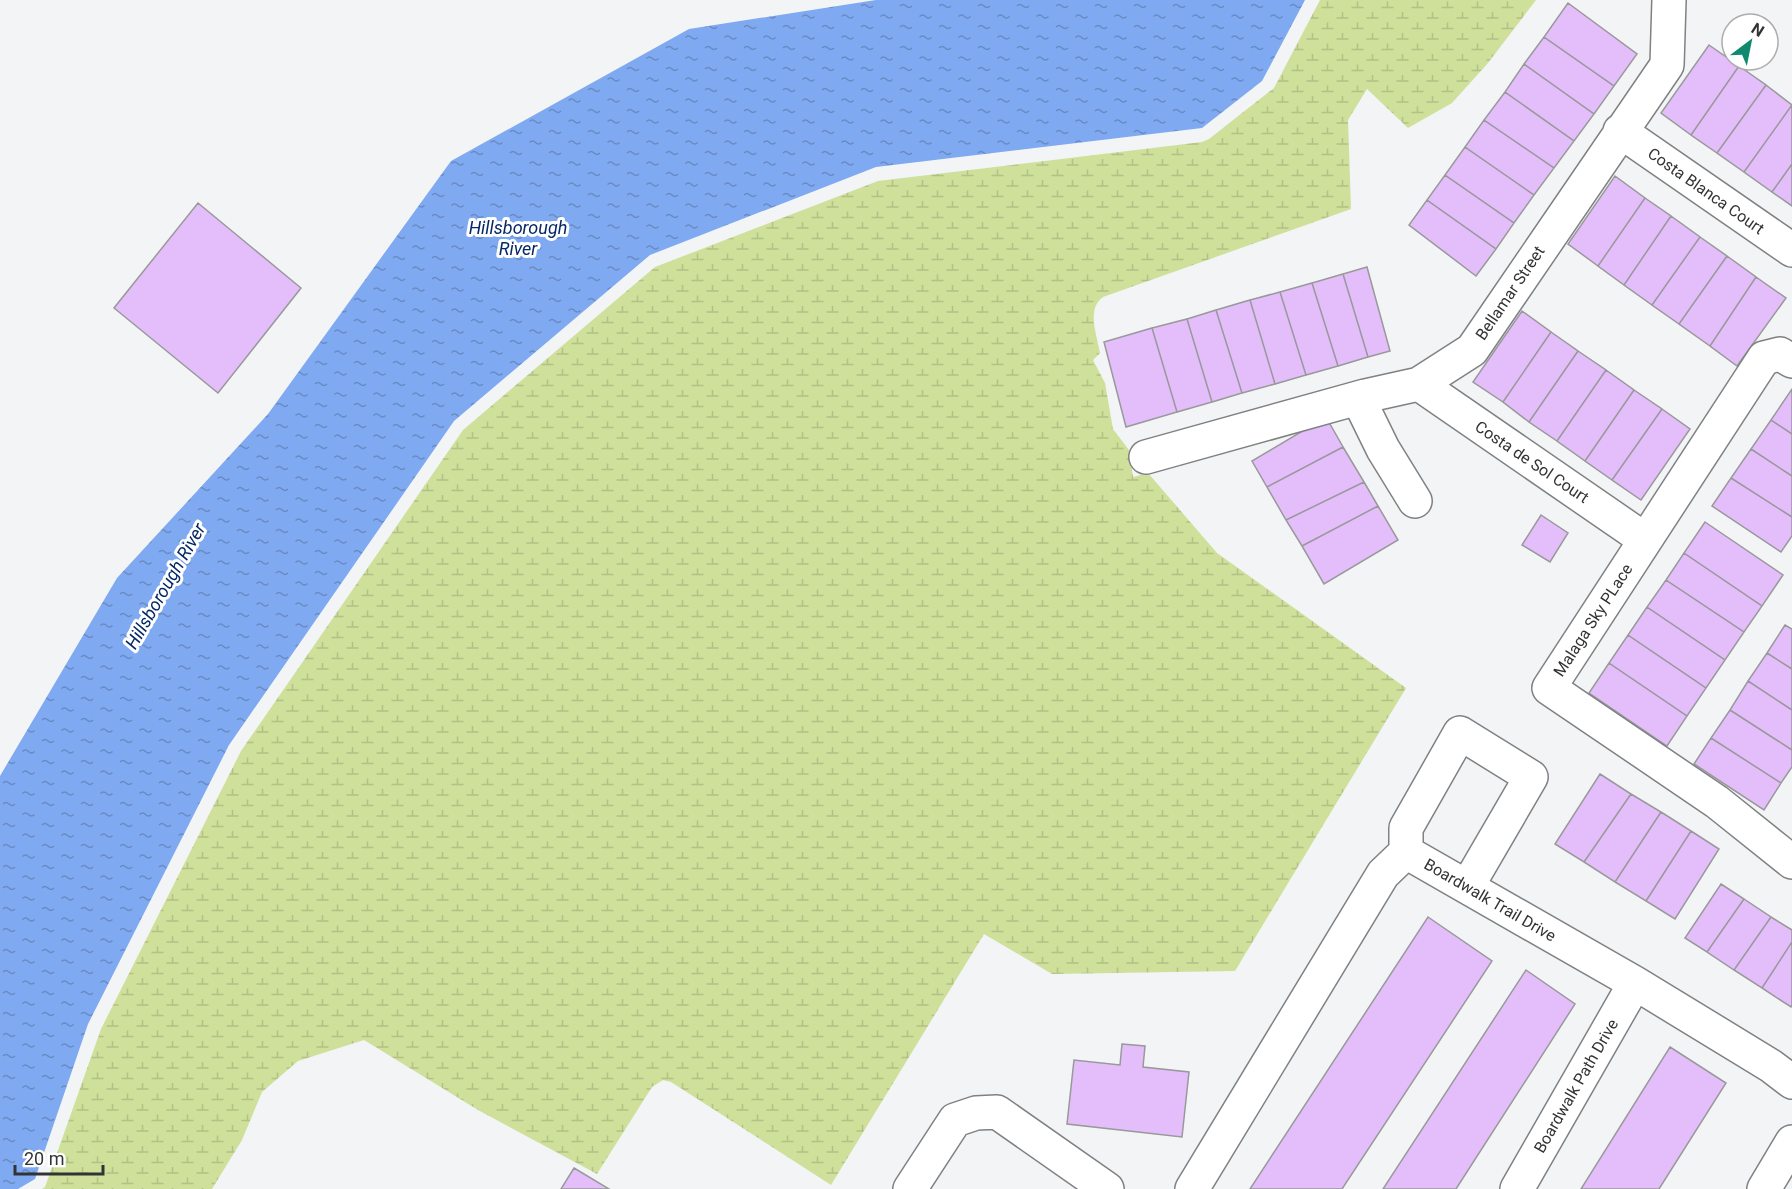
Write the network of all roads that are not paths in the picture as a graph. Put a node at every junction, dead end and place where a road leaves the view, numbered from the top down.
1 (1669, 0) edge
2 (1620, 131) junction
3 (1792, 250) edge
4 (1792, 361) edge
5 (1419, 384) junction
6 (1358, 398) junction
7 (1146, 457) dead end
8 (1414, 501) dead end
9 (1644, 539) junction
10 (1788, 850) edge
11 (1406, 852) junction
12 (1467, 887) junction
13 (1635, 983) junction
14 (1792, 1082) edge
15 (1792, 1142) edge
16 (910, 1189) edge
17 (1107, 1189) edge
18 (1192, 1189) edge
19 (1517, 1189) edge
20 (1764, 1189) edge

1 - 2 street, Bellamar Street
2 - 3 street, Costa Blanca Court
2 - 5 street, Bellamar Street
4 - 9 street, Malaga Sky PLace
5 - 6 street, Bellamar Street
5 - 9 street, Costa de Sol Court
6 - 7 street, Bellamar Street
6 - 8 street
9 - 10 street, Malaga Sky PLace
11 - 12 street, Boardwalk Trail Drive
11 - 12 street
11 - 18 street, Boardwalk Trail Drive
12 - 13 street, Boardwalk Trail Drive
13 - 14 street, Boardwalk Trail Drive
13 - 19 street, Boardwalk Path Drive
15 - 20 street
16 - 17 street

